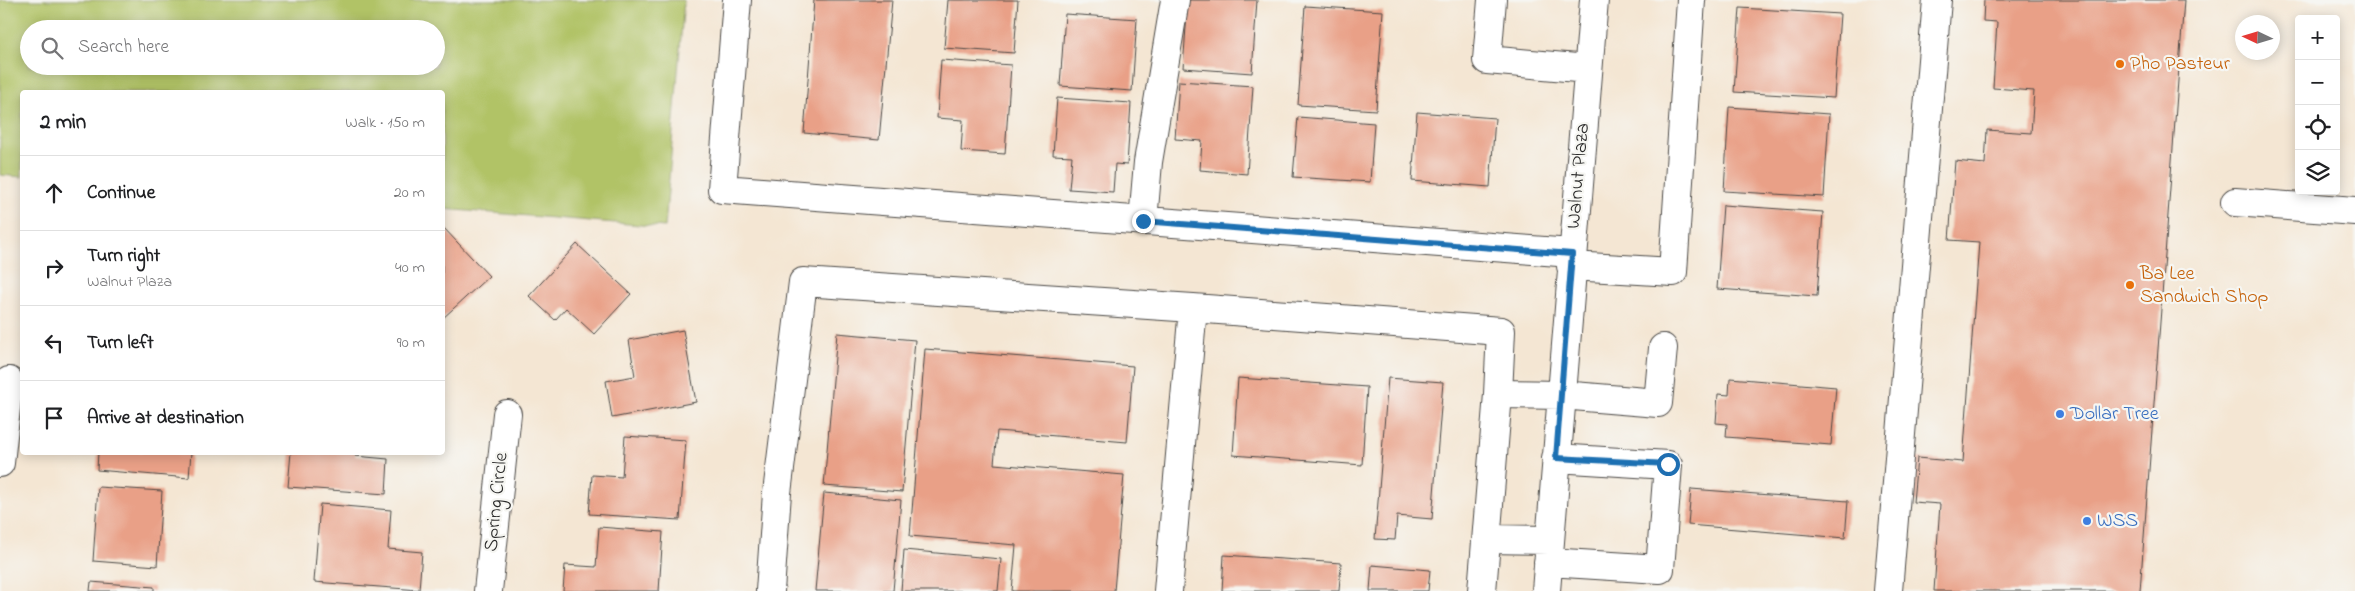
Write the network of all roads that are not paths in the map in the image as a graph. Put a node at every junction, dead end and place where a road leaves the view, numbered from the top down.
1 (737, 0) edge
2 (1175, 0) edge
3 (1492, 0) edge
4 (1594, 0) edge
5 (1691, 0) edge
6 (1937, 0) edge
7 (1588, 69) junction
8 (2235, 202) dead end
9 (2355, 211) edge
10 (1143, 221) junction
11 (1571, 260) junction
12 (1193, 308) junction
13 (1663, 348) dead end
14 (9, 380) dead end
15 (1498, 394) junction
16 (1561, 395) junction
17 (507, 414) dead end
18 (1556, 458) junction
19 (0, 463) edge
20 (1487, 539) junction
21 (1549, 551) junction
22 (488, 591) edge
23 (770, 591) edge
24 (1168, 591) edge
25 (1482, 591) edge
26 (1546, 591) edge
27 (1888, 591) edge

1 - 10 street
2 - 10 street
3 - 7 street
4 - 7 street, Walnut Plaza
5 - 11 street
6 - 27 street
7 - 11 street, Walnut Plaza
8 - 9 street
10 - 11 street
11 - 16 street, Walnut Plaza
12 - 15 street
12 - 23 street
12 - 24 street
13 - 16 street
14 - 19 street
15 - 16 street
15 - 20 street
16 - 18 street, Walnut Plaza
17 - 22 street, Spring Circle
18 - 21 street, Walnut Plaza
18 - 21 street
20 - 21 street
20 - 25 street
21 - 26 street, Walnut Plaza

